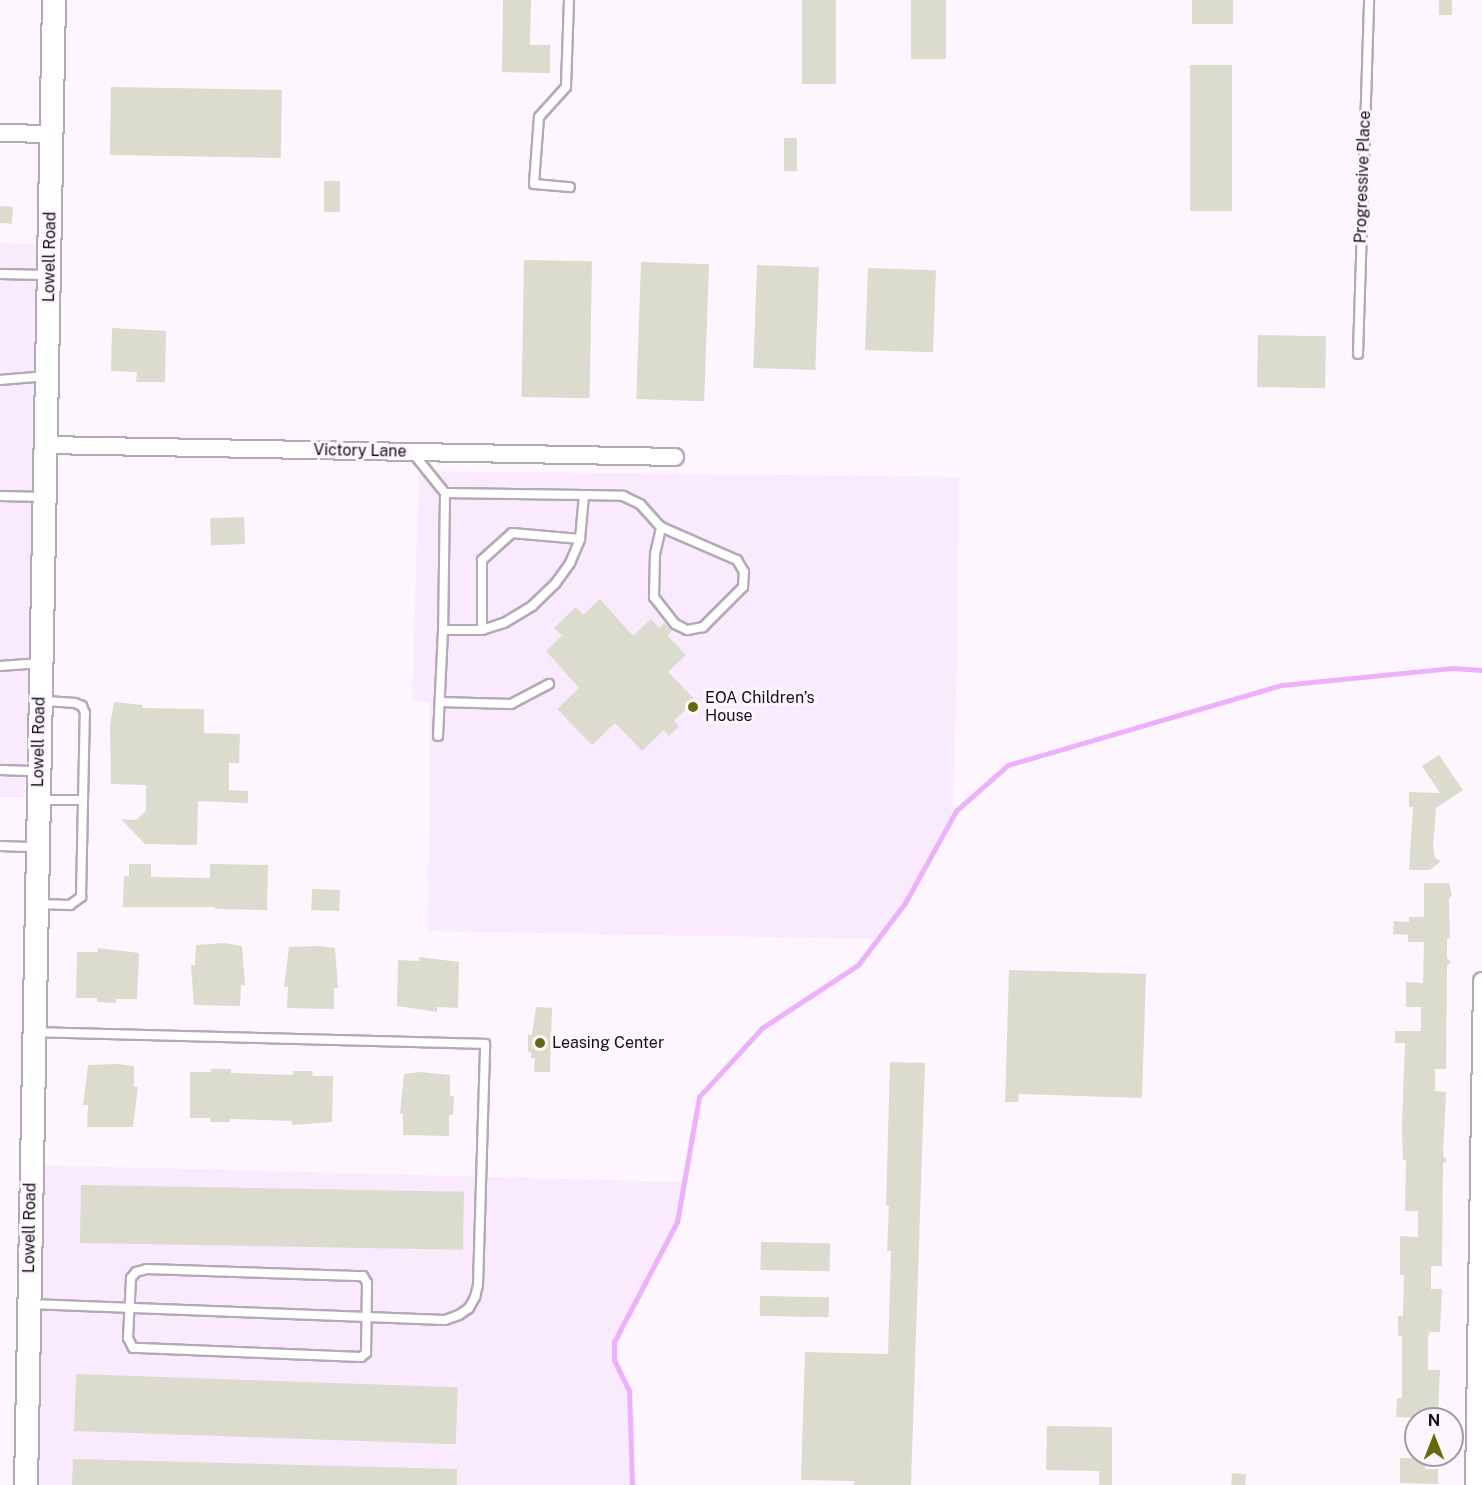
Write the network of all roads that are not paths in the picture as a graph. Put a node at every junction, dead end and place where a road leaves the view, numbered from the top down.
1 (54, 0) edge
2 (569, 0) edge
3 (1369, 0) edge
4 (0, 133) edge
5 (53, 134) junction
6 (570, 187) dead end
7 (0, 274) edge
8 (50, 275) junction
9 (1358, 354) dead end
10 (48, 376) junction
11 (0, 380) edge
12 (46, 445) junction
13 (411, 452) junction
14 (675, 457) dead end
15 (445, 493) junction
16 (584, 495) junction
17 (0, 496) edge
18 (45, 497) junction
19 (661, 527) junction
20 (580, 539) junction
21 (443, 630) junction
22 (482, 630) junction
23 (41, 663) junction
24 (0, 666) edge
25 (549, 684) dead end
26 (40, 701) junction
27 (440, 702) junction
28 (438, 736) dead end
29 (0, 770) edge
30 (39, 771) junction
31 (38, 800) junction
32 (83, 800) junction
33 (0, 846) edge
34 (37, 847) junction
35 (36, 904) junction
36 (1482, 981) edge
37 (34, 1032) junction
38 (29, 1304) junction
39 (130, 1308) junction
40 (367, 1317) junction
41 (26, 1485) edge
42 (1474, 1485) edge

1 - 5 street, Lowell Road
2 - 6 lane
3 - 9 lane, Progressive Place
4 - 5 street
5 - 8 street, Lowell Road
7 - 8 lane
8 - 10 street, Lowell Road
10 - 11 lane
10 - 12 street, Lowell Road
12 - 13 street, Victory Lane
12 - 18 street, Lowell Road
13 - 14 street, Victory Lane
13 - 15 lane
15 - 16 lane
15 - 21 lane
16 - 19 lane
16 - 20 lane
17 - 18 lane
18 - 23 street, Lowell Road
19 - 19 lane
20 - 22 lane
20 - 22 lane
21 - 22 lane
21 - 27 lane
23 - 24 lane
23 - 26 street, Lowell Road
25 - 27 lane
26 - 30 street, Lowell Road
26 - 32 lane
27 - 28 lane
29 - 30 lane
30 - 31 street, Lowell Road
31 - 32 lane
31 - 34 street, Lowell Road
32 - 35 lane
33 - 34 lane
34 - 35 street, Lowell Road
35 - 37 street, Lowell Road
36 - 42 street
37 - 38 street, Lowell Road
37 - 40 lane
38 - 39 lane
38 - 41 street, Lowell Road
39 - 40 lane
39 - 40 lane
39 - 40 lane

